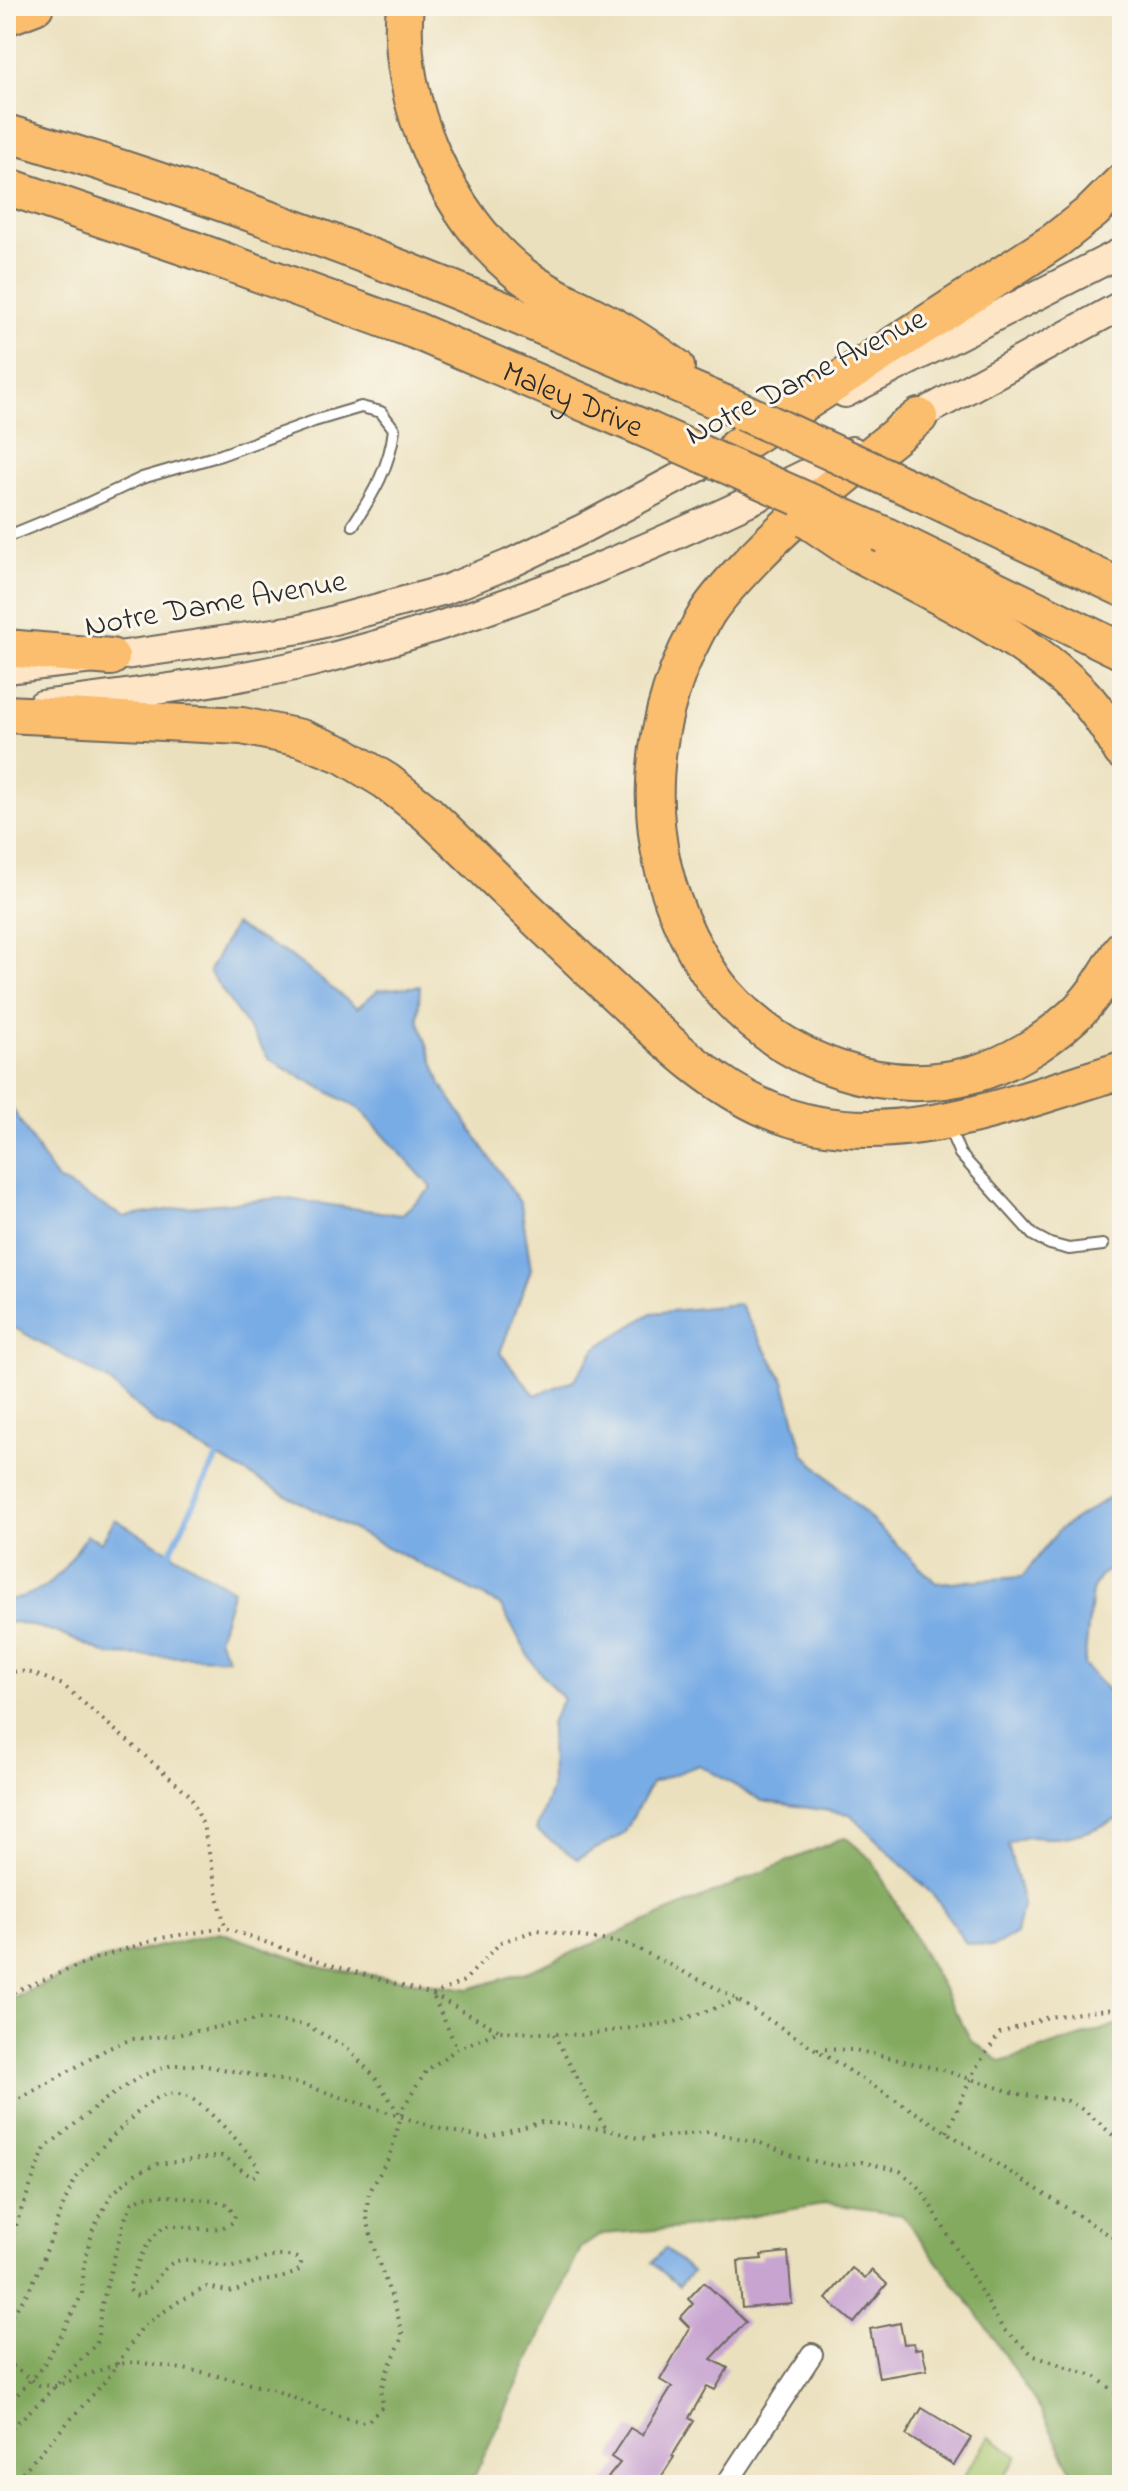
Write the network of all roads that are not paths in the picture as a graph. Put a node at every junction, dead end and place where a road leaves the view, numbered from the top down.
1 (35, 6) edge
2 (405, 6) edge
3 (6, 17) edge
4 (6, 133) edge
5 (1122, 182) edge
6 (6, 187) edge
7 (1122, 252) edge
8 (1122, 305) edge
9 (744, 412) junction
10 (919, 417) junction
11 (737, 460) junction
12 (353, 525) dead end
13 (6, 537) edge
14 (869, 543) junction
15 (1122, 588) edge
16 (6, 648) edge
17 (1122, 651) edge
18 (111, 657) junction
19 (6, 669) edge
20 (6, 712) edge
21 (1122, 751) edge
22 (1122, 949) edge
23 (1122, 1070) edge
24 (947, 1122) junction
25 (1103, 1245) dead end
26 (812, 2354) dead end
27 (726, 2485) edge

1 - 3 highway
2 - 9 highway
4 - 9 highway, Maley Drive
5 - 11 highway
6 - 11 highway, Maley Drive, bridge
7 - 11 main road, Notre Dame Avenue
8 - 10 main road
9 - 15 highway, Maley Drive, bridge
10 - 20 main road
10 - 22 highway
11 - 14 highway, Maley Drive, bridge
11 - 18 main road, Notre Dame Avenue
12 - 13 lane
14 - 17 highway, Maley Drive
14 - 21 highway
16 - 18 highway
18 - 19 main road, Notre Dame Avenue
20 - 24 highway
23 - 24 highway
24 - 25 lane
26 - 27 street

